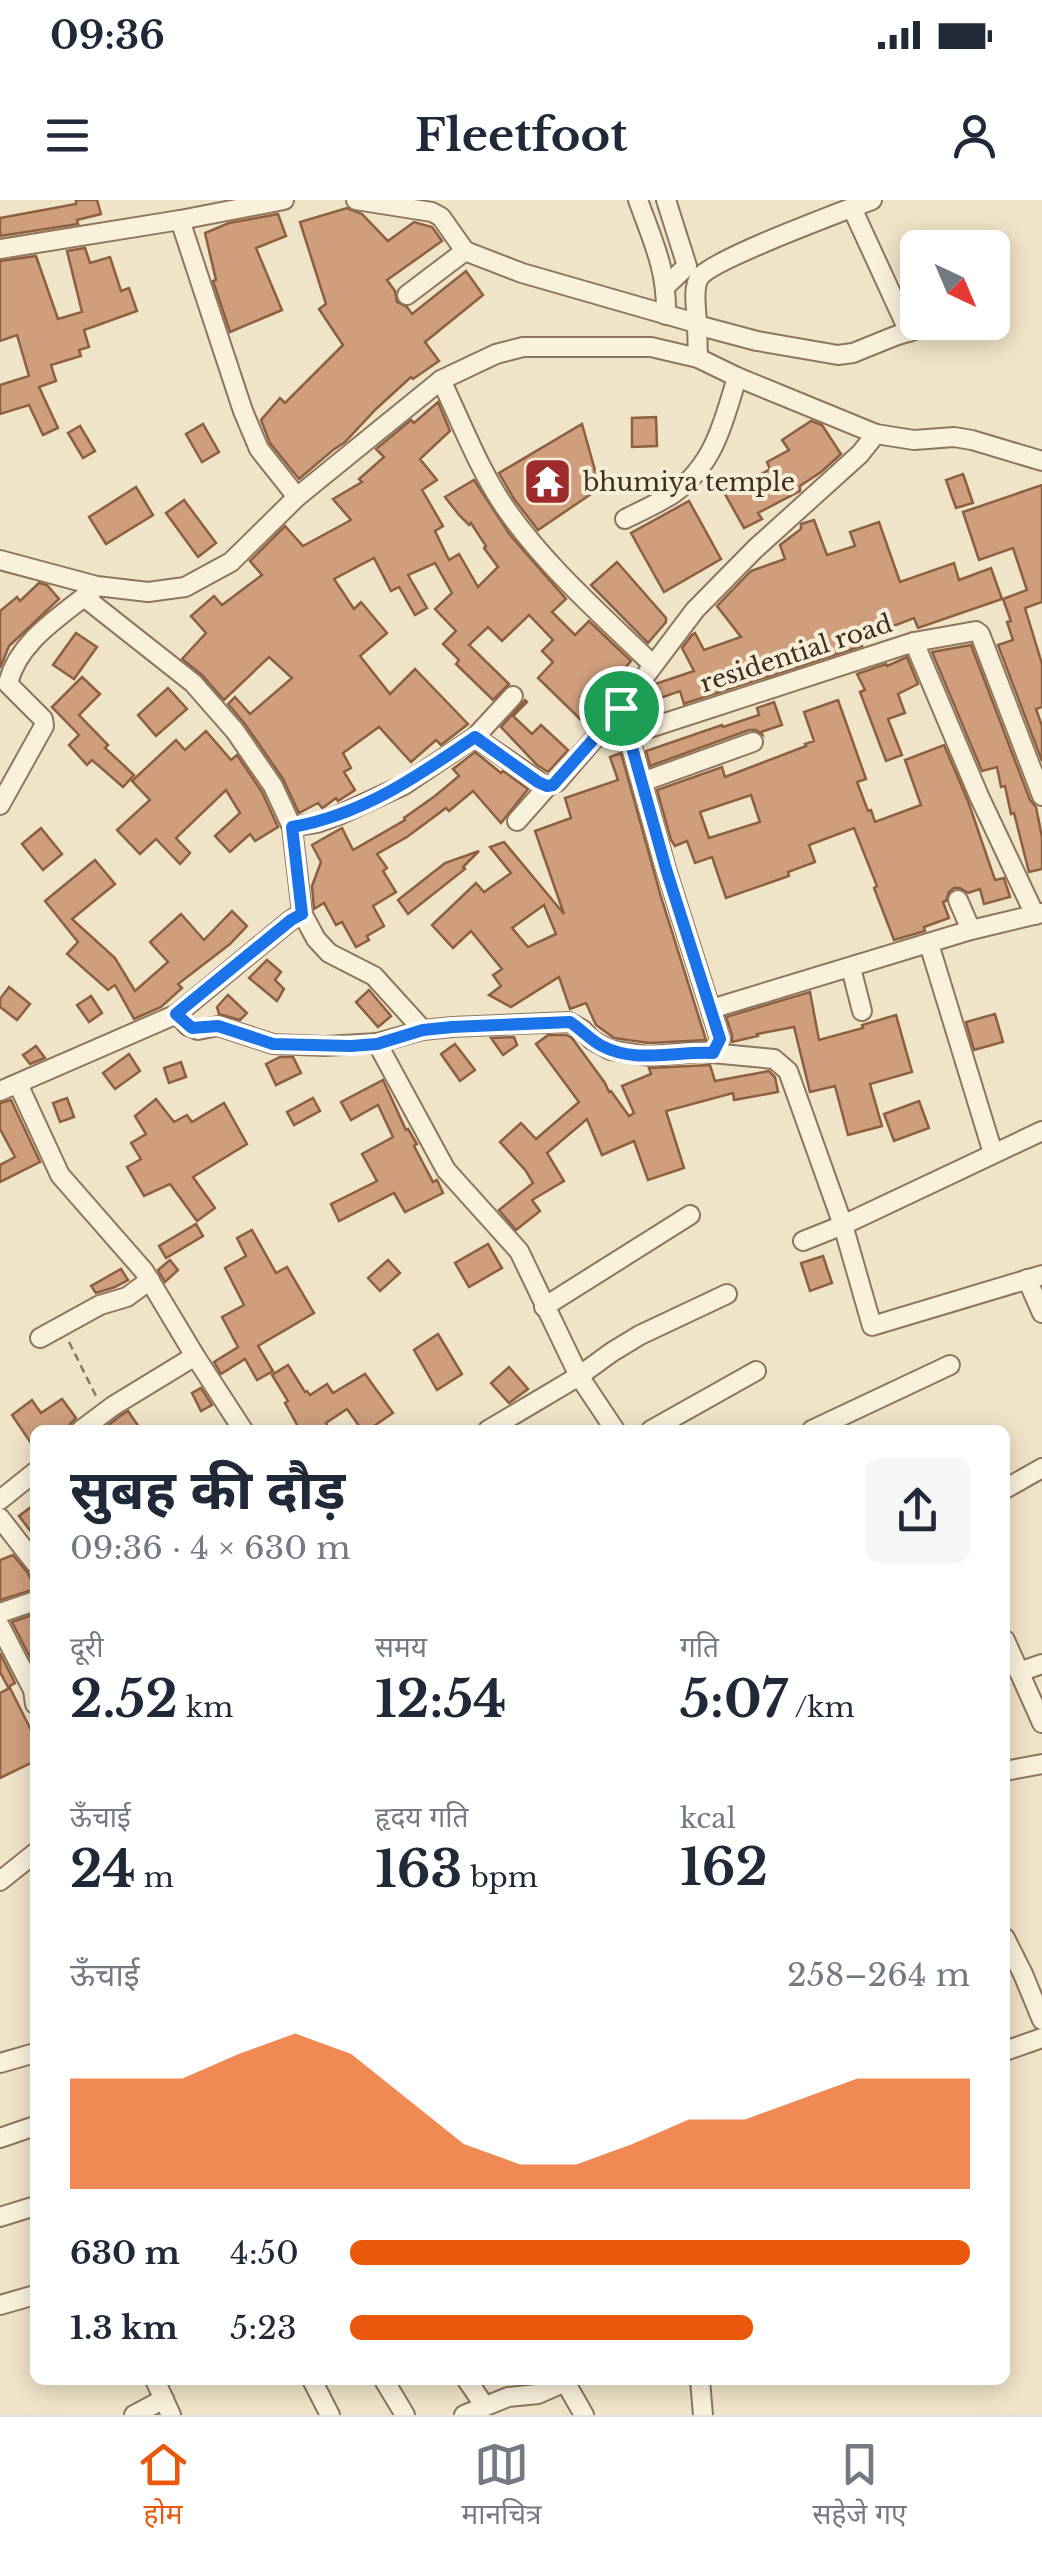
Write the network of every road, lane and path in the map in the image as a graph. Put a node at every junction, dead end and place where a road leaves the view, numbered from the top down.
1 (284, 200) edge
2 (356, 200) edge
3 (638, 200) edge
4 (666, 200) edge
5 (872, 200) edge
6 (852, 208) junction
7 (180, 220) junction
8 (0, 249) edge
9 (465, 250) junction
10 (666, 286) junction
11 (407, 295) dead end
12 (900, 312) edge
13 (666, 315) junction
14 (697, 326) junction
15 (900, 335) edge
16 (698, 358) junction
17 (737, 377) junction
18 (440, 380) junction
19 (876, 434) junction
20 (1042, 462) edge
21 (297, 497) junction
22 (625, 520) dead end
23 (0, 560) edge
24 (90, 592) junction
25 (914, 642) junction
26 (653, 665) junction
27 (513, 696) dead end
28 (621, 708) junction
29 (628, 734) junction
30 (475, 737) junction
31 (754, 742) dead end
32 (642, 782) junction
33 (547, 786) junction
34 (1042, 796) edge
35 (0, 805) edge
36 (517, 821) dead end
37 (292, 827) junction
38 (958, 900) dead end
39 (302, 914) junction
40 (1038, 914) edge
41 (970, 930) junction
42 (929, 944) junction
43 (851, 968) junction
44 (711, 1009) junction
45 (862, 1011) dead end
46 (176, 1014) junction
47 (423, 1030) junction
48 (377, 1044) junction
49 (713, 1053) junction
50 (18, 1084) junction
51 (0, 1091) edge
52 (1042, 1131) edge
53 (993, 1152) junction
54 (690, 1214) dead end
55 (843, 1226) junction
56 (803, 1241) dead end
57 (1034, 1277) edge
58 (150, 1280) junction
59 (727, 1294) dead end
60 (544, 1307) junction
61 (1042, 1313) edge
62 (62, 1327) junction
63 (40, 1338) dead end
64 (195, 1356) junction
65 (950, 1365) dead end
66 (756, 1371) dead end
67 (579, 1376) junction
68 (104, 1413) junction
69 (88, 1425) edge
70 (240, 1425) edge
71 (496, 1425) edge
72 (612, 1425) edge
73 (660, 1425) edge
74 (823, 1425) edge
75 (1042, 1468) edge
76 (30, 1476) edge
77 (1010, 1486) edge
78 (0, 1500) edge
79 (1, 1522) edge
80 (30, 1557) edge
81 (30, 1603) edge
82 (0, 1613) edge
83 (0, 1626) edge
84 (1010, 1651) edge
85 (1042, 1664) edge
86 (1019, 1672) junction
87 (30, 1684) edge
88 (1042, 1724) edge
89 (1042, 1764) edge
90 (1010, 1769) edge
91 (30, 1857) edge
92 (0, 1881) edge
93 (1010, 1948) edge
94 (1042, 2020) edge
95 (1042, 2038) edge
96 (1010, 2049) edge
97 (30, 2054) edge
98 (0, 2063) edge
99 (30, 2128) edge
100 (0, 2138) edge
101 (30, 2208) edge
102 (0, 2217) edge
103 (30, 2296) edge
104 (0, 2304) edge
105 (315, 2385) edge
106 (387, 2385) edge
107 (470, 2385) edge
108 (557, 2385) edge
109 (568, 2385) edge
110 (700, 2385) edge
111 (484, 2405) junction
112 (168, 2407) edge
113 (134, 2415) edge
114 (330, 2415) edge
115 (405, 2415) edge
116 (464, 2415) edge
117 (584, 2415) edge
118 (703, 2415) edge

1 - 7 street
2 - 9 street
3 - 10 street
4 - 10 street
5 - 6 street
6 - 12 street
6 - 14 street
7 - 8 street
7 - 21 street
9 - 11 street
9 - 13 street
10 - 13 street
13 - 14 street
14 - 15 street
14 - 16 street
16 - 17 street
16 - 18 street
17 - 19 street
17 - 22 street
18 - 21 street
18 - 26 street
19 - 20 street
19 - 26 street
21 - 24 street
23 - 24 street
24 - 35 street
24 - 37 street
25 - 29 street, residential road
25 - 34 street, residential road
25 - 40 street
26 - 28 street
27 - 30 street
28 - 29 street
28 - 33 street
29 - 32 street
30 - 33 street
30 - 37 street
31 - 32 street
32 - 44 street
33 - 36 street
37 - 39 street
38 - 41 street
39 - 46 street
39 - 47 street
40 - 41 street
41 - 42 street
42 - 43 street
42 - 53 street
43 - 44 street
43 - 45 street
44 - 49 street
46 - 48 street
46 - 50 street
47 - 48 street
47 - 49 street
48 - 60 street
49 - 55 street
50 - 51 street
50 - 58 street
52 - 53 street
53 - 55 street
54 - 60 street
55 - 56 street
55 - 57 street
57 - 61 street
58 - 62 street
58 - 64 street
59 - 67 street
60 - 67 street
62 - 63 street
62 - 68 path
64 - 68 street
64 - 70 street
65 - 74 street
66 - 73 street
67 - 71 street
67 - 72 street
68 - 69 street
75 - 77 street
76 - 78 street
79 - 80 street
81 - 82 street
83 - 87 street
84 - 86 street
85 - 86 street
86 - 88 street
89 - 90 street
91 - 92 street
93 - 94 street
95 - 96 street
97 - 98 street
99 - 100 street
101 - 102 street
103 - 104 street
105 - 114 street
106 - 115 street
107 - 111 street
108 - 111 street
109 - 117 street
110 - 118 street
111 - 116 street
112 - 113 street

